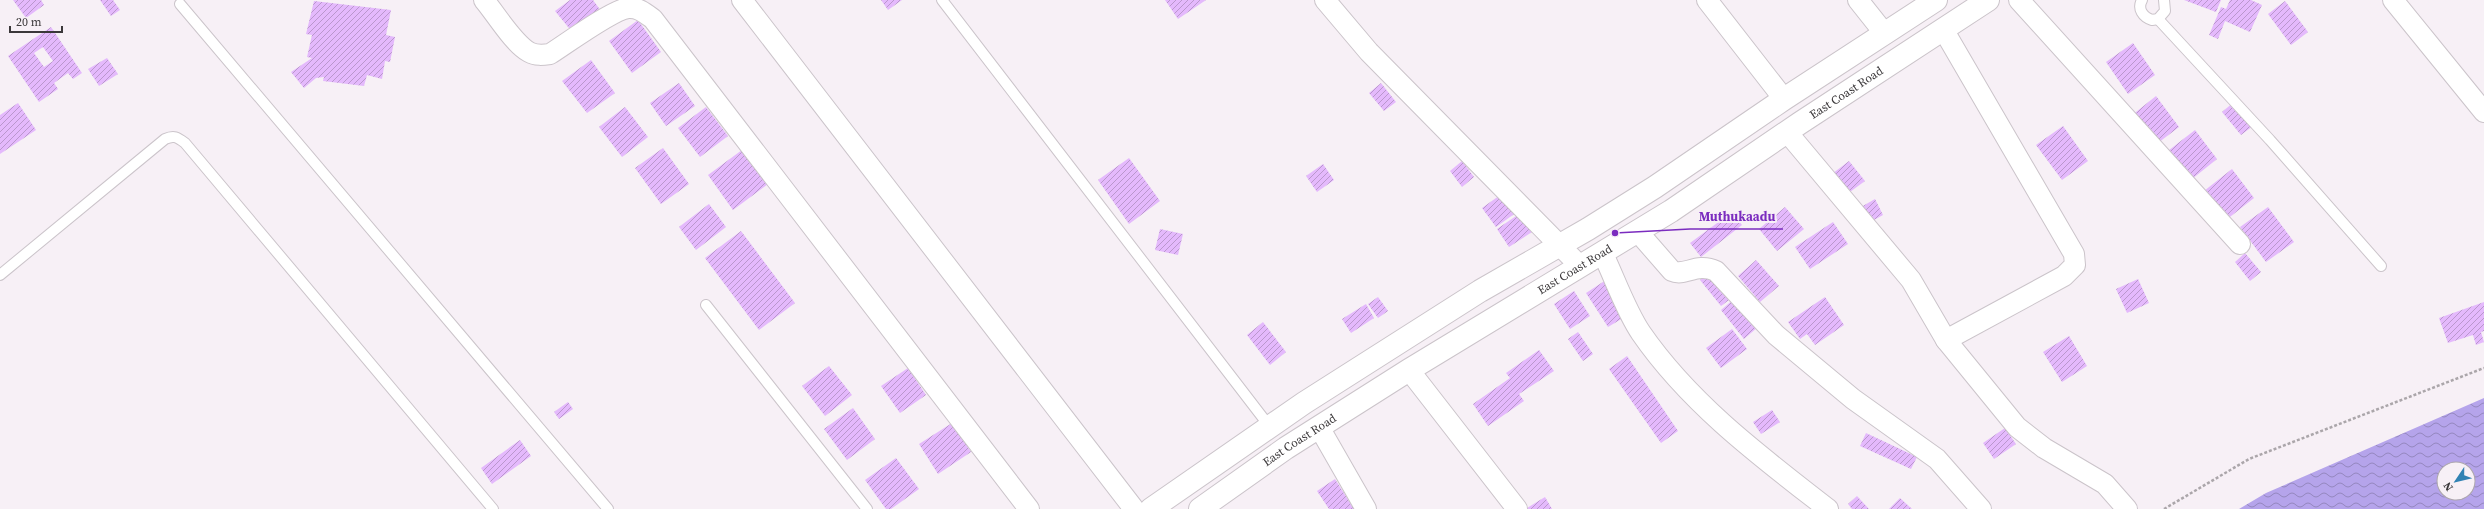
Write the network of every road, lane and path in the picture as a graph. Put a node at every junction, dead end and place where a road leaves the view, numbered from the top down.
1 (484, 0) edge
2 (742, 0) edge
3 (942, 0) edge
4 (1325, 0) edge
5 (1707, 0) edge
6 (1858, 0) edge
7 (1936, 0) edge
8 (1988, 0) edge
9 (2019, 0) edge
10 (2142, 0) edge
11 (2164, 0) edge
12 (2393, 0) edge
13 (180, 4) dead end
14 (2158, 19) junction
15 (1944, 29) junction
16 (1885, 34) junction
17 (1784, 99) junction
18 (2484, 112) edge
19 (1787, 132) junction
20 (1638, 232) junction
21 (2240, 244) dead end
22 (1559, 245) junction
23 (1603, 254) junction
24 (1580, 266) junction
25 (2380, 266) dead end
26 (0, 275) edge
27 (706, 305) dead end
28 (1946, 340) junction
29 (2484, 368) edge
30 (1409, 370) junction
31 (1270, 427) junction
32 (1320, 427) junction
33 (493, 509) edge
34 (608, 509) edge
35 (867, 509) edge
36 (1029, 509) edge
37 (1134, 509) edge
38 (1151, 509) edge
39 (1200, 509) edge
40 (1366, 509) edge
41 (1517, 509) edge
42 (1828, 509) edge
43 (1981, 509) edge
44 (2127, 509) edge
45 (2164, 509) edge

1 - 36 street
2 - 37 street
3 - 31 lane
4 - 22 street
5 - 17 street
6 - 16 street
7 - 16 main road
8 - 15 main road, East Coast Road
9 - 21 street
10 - 14 lane
11 - 14 lane
12 - 18 street
13 - 34 lane
14 - 25 lane
15 - 19 main road, East Coast Road
15 - 28 street
16 - 17 main road
17 - 22 main road
19 - 20 main road, East Coast Road
19 - 28 street
20 - 23 main road, East Coast Road
20 - 43 street
22 - 24 street
22 - 31 main road
23 - 24 main road, East Coast Road
23 - 42 street
24 - 30 main road, East Coast Road
26 - 33 lane
27 - 35 lane
28 - 44 street
29 - 45 path
30 - 32 main road, East Coast Road
30 - 41 street
31 - 38 main road
32 - 39 main road, East Coast Road
32 - 40 street

